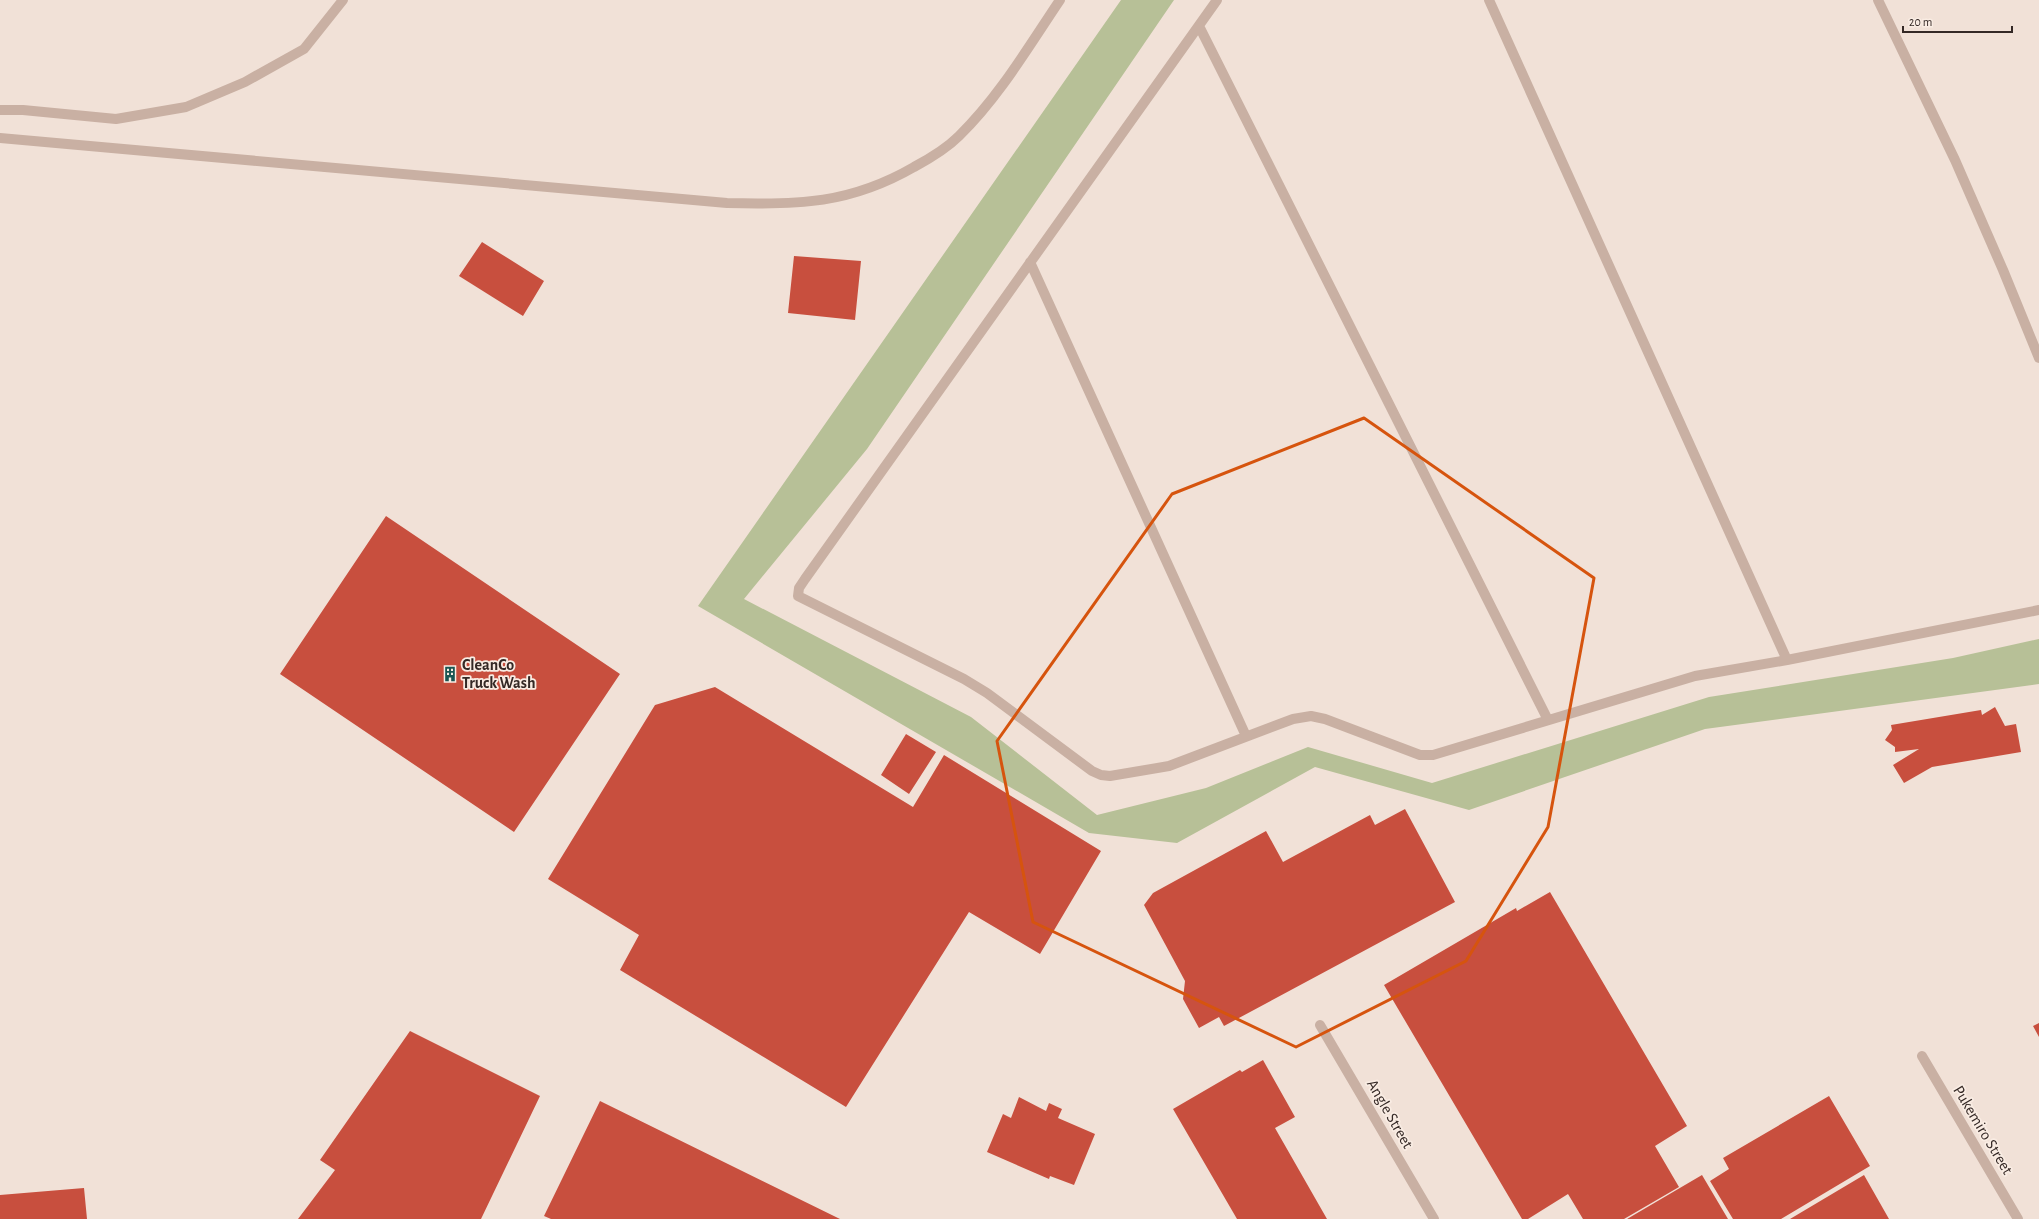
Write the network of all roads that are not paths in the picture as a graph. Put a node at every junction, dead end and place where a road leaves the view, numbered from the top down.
1 (343, 0) edge
2 (1060, 0) edge
3 (1217, 0) edge
4 (1489, 0) edge
5 (1878, 0) edge
6 (1199, 26) junction
7 (0, 110) edge
8 (0, 138) edge
9 (1030, 262) junction
10 (2039, 358) edge
11 (2039, 610) edge
12 (1786, 660) junction
13 (1548, 720) junction
14 (1246, 736) junction
15 (1320, 1025) dead end
16 (1922, 1056) dead end
17 (1434, 1219) edge
18 (2018, 1219) edge

1 - 7 street
2 - 8 street
3 - 6 street
4 - 12 street
5 - 10 street
6 - 9 street
6 - 13 street
9 - 14 street
9 - 14 street
11 - 12 street
12 - 13 street
13 - 14 street
15 - 17 street, Angle Street
16 - 18 street, Pukemiro Street

